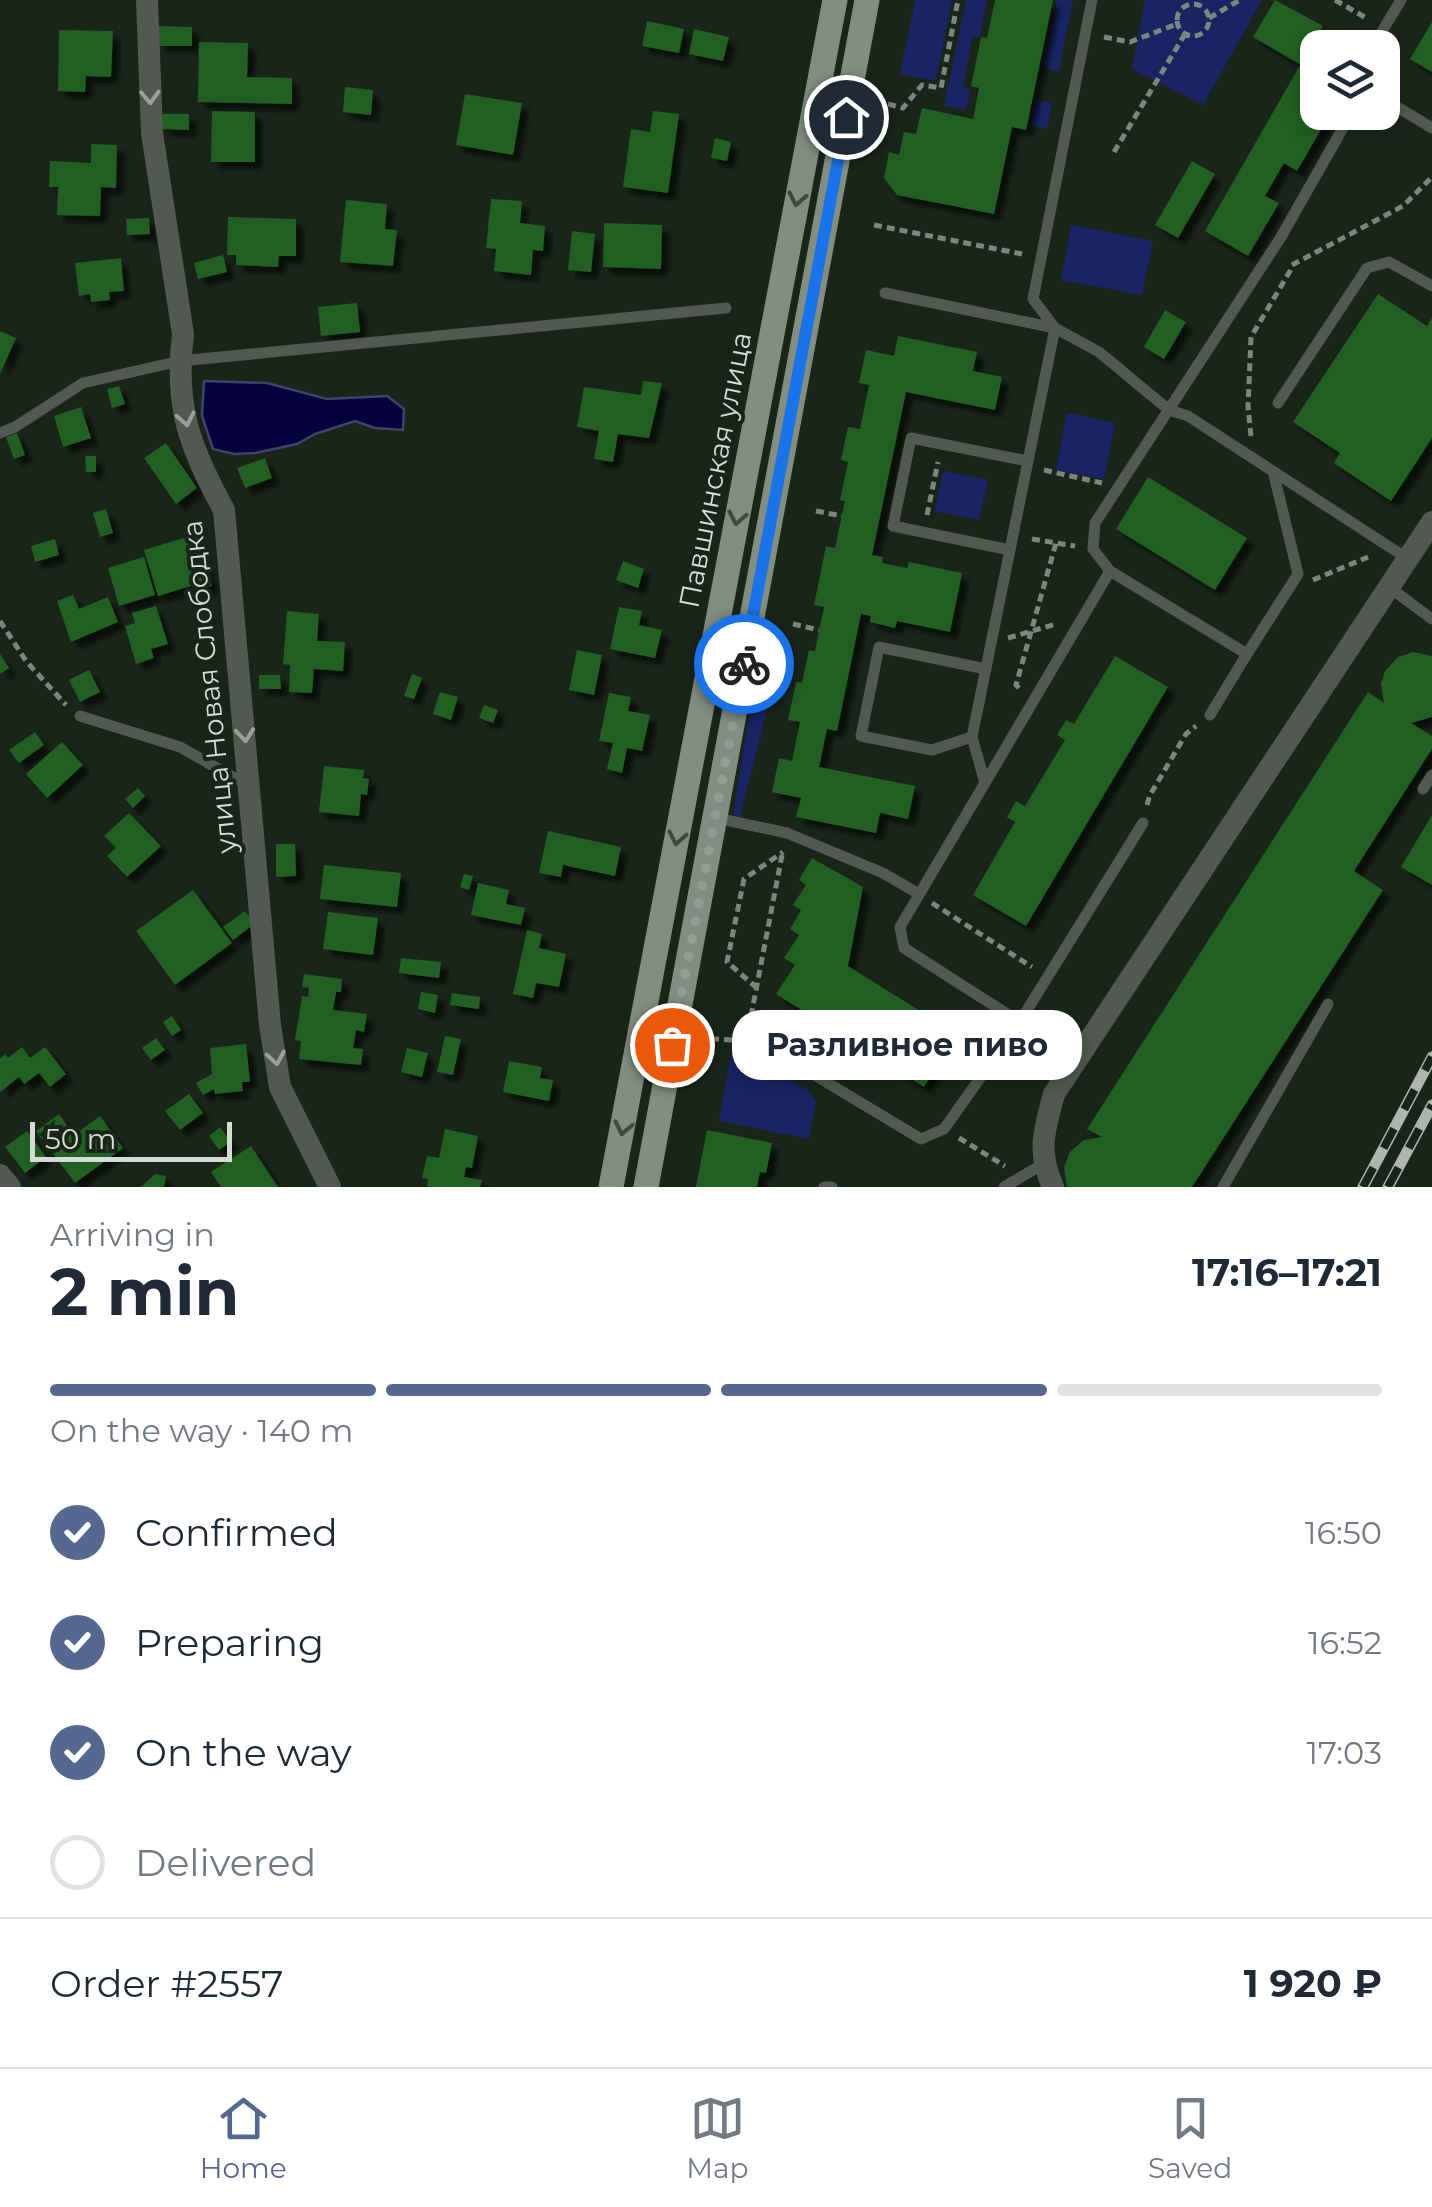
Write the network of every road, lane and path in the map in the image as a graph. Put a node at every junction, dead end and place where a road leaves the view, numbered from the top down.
1 (147, 0) edge
2 (835, 0) edge
3 (868, 0) edge
4 (958, 0) edge
5 (1092, 0) edge
6 (1240, 0) edge
7 (1335, 0) edge
8 (1401, 0) edge
9 (1198, 2) edge
10 (1181, 4) edge
11 (1209, 18) junction
12 (1177, 24) junction
13 (1384, 27) junction
14 (1382, 30) edge
15 (1085, 33) junction
16 (1185, 34) junction
17 (888, 104) dead end
18 (1400, 109) edge
19 (1432, 128) edge
20 (1342, 130) edge
21 (1114, 152) dead end
22 (1432, 178) edge
23 (874, 225) dead end
24 (1270, 254) junction
25 (1040, 257) junction
26 (1293, 266) junction
27 (1432, 286) edge
28 (884, 293) dead end
29 (726, 308) dead end
30 (1055, 328) junction
31 (180, 361) junction
32 (1278, 403) dead end
33 (1169, 410) junction
34 (0, 433) edge
35 (942, 444) junction
36 (1254, 459) junction
37 (1027, 464) junction
38 (1272, 471) junction
39 (1116, 492) junction
40 (816, 510) dead end
41 (842, 516) dead end
42 (1432, 522) edge
43 (924, 532) junction
44 (1013, 536) junction
45 (1056, 543) junction
46 (1093, 549) junction
47 (1010, 550) junction
48 (1399, 553) junction
49 (1110, 571) junction
50 (1298, 574) junction
51 (1389, 587) junction
52 (1082, 617) junction
53 (1432, 619) edge
54 (0, 621) edge
55 (793, 624) dead end
56 (819, 630) dead end
57 (1031, 632) junction
58 (991, 642) junction
59 (1247, 654) junction
60 (986, 669) junction
61 (1033, 702) junction
62 (1210, 714) joint
63 (80, 716) joint
64 (972, 738) junction
65 (1432, 775) edge
66 (985, 783) junction
67 (250, 787) junction
68 (1423, 788) dead end
69 (716, 818) junction
70 (1142, 823) joint
71 (787, 832) junction
72 (783, 852) junction
73 (919, 894) junction
74 (1048, 977) junction
75 (757, 988) junction
76 (1328, 1004) dead end
77 (1020, 1023) junction
78 (748, 1035) junction
79 (690, 1037) dead end
80 (1076, 1058) junction
81 (944, 1129) junction
82 (1032, 1170) junction
83 (0, 1175) edge
84 (10, 1187) edge
85 (330, 1187) edge
86 (611, 1187) edge
87 (646, 1187) edge
88 (1004, 1187) edge
89 (1053, 1187) edge
90 (1223, 1187) edge

1 -> 31 street, улица Новая Слободка
2 -> 86 main road, Павшинская улица
3 - 69 main road
4 - 17 path
5 - 15 lane
6 - 11 path
7 - 13 path
8 - 13 lane
9 - 10 path
9 - 11 path
10 - 12 path
11 - 16 path
12 - 15 path
12 - 16 path
13 - 14 lane
15 - 25 lane
16 - 21 path
18 - 19 lane
20 - 24 lane
22 - 26 path
23 - 25 path
24 - 26 path
24 - 33 lane
25 - 30 lane
26 - 36 path
27 - 32 lane
28 - 30 lane
29 - 31 lane
30 - 33 lane
30 - 37 lane
31 - 34 lane
31 -> 67 street, улица Новая Слободка
33 - 36 lane
33 - 39 lane
35 - 37 lane
35 - 43 path
35 - 43 lane
36 - 38 lane
37 - 39 path
37 - 44 lane
38 - 48 lane
38 - 50 lane
39 - 46 lane
40 - 41 path
42 - 48 street
43 - 47 lane
44 - 45 path
44 - 47 lane
45 - 46 path
45 - 57 path
46 - 49 lane
47 - 58 lane
48 - 50 path
48 - 51 street
49 - 52 lane
49 - 59 lane
50 - 59 lane
51 - 53 lane
51 - 80 street
52 - 57 path
52 - 61 lane
54 - 63 path
55 - 56 path
57 - 58 path
57 - 61 path
58 - 60 lane
59 - 62 lane
60 - 64 lane
60 - 64 lane
61 - 66 lane
62 - 70 path
63 - 67 lane
64 - 66 lane
65 - 68 lane
66 - 73 lane
67 -> 85 street, улица Новая Слободка
69 - 71 lane
69 - 87 main road
70 - 74 lane
71 - 72 path
71 - 73 lane
72 - 75 path
72 - 75 path
73 - 74 path
73 - 77 lane
74 - 77 lane
75 - 78 path
76 - 90 lane
77 - 80 lane
77 - 81 lane
78 - 79 path
78 - 81 lane
80 - 82 street
81 - 82 path
82 - 88 lane
82 - 89 street
83 - 84 street

